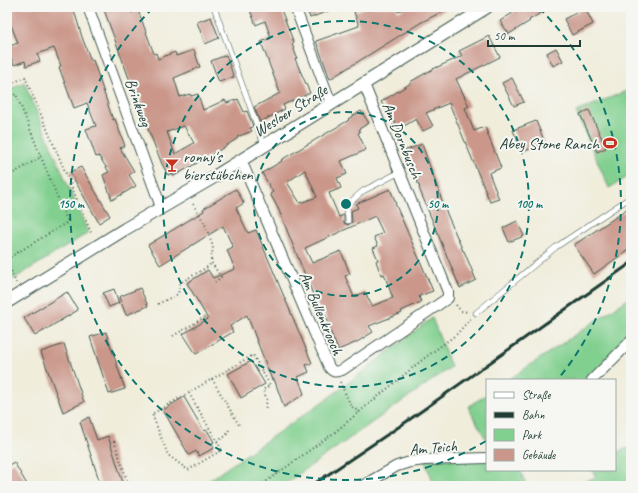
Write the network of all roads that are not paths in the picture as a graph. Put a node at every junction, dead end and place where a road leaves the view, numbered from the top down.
1 (88, 7) edge
2 (214, 7) edge
3 (295, 7) edge
4 (487, 7) edge
5 (364, 84) junction
6 (331, 103) junction
7 (264, 145) junction
8 (241, 160) junction
9 (400, 172) junction
10 (631, 197) edge
11 (161, 207) junction
12 (348, 221) dead end
13 (448, 298) joint
14 (7, 302) edge
15 (476, 313) road end
16 (631, 342) edge
17 (593, 379) edge
18 (486, 458) edge
19 (362, 486) edge

1 - 11 street, Brinkweg
2 - 7 lane
3 - 6 street
4 - 5 street, Wesloer Straße
5 - 6 street, Wesloer Straße
5 - 9 street, Am Dornbusch
6 - 7 street, Wesloer Straße
7 - 8 street, Wesloer Straße
8 - 11 street, Wesloer Straße
8 - 13 street, Am Bullenkrooch
9 - 12 lane
9 - 13 street, Am Dornbusch
10 - 15 lane
11 - 14 street, Wesloer Straße
16 - 17 street
18 - 19 street, Am Teich

